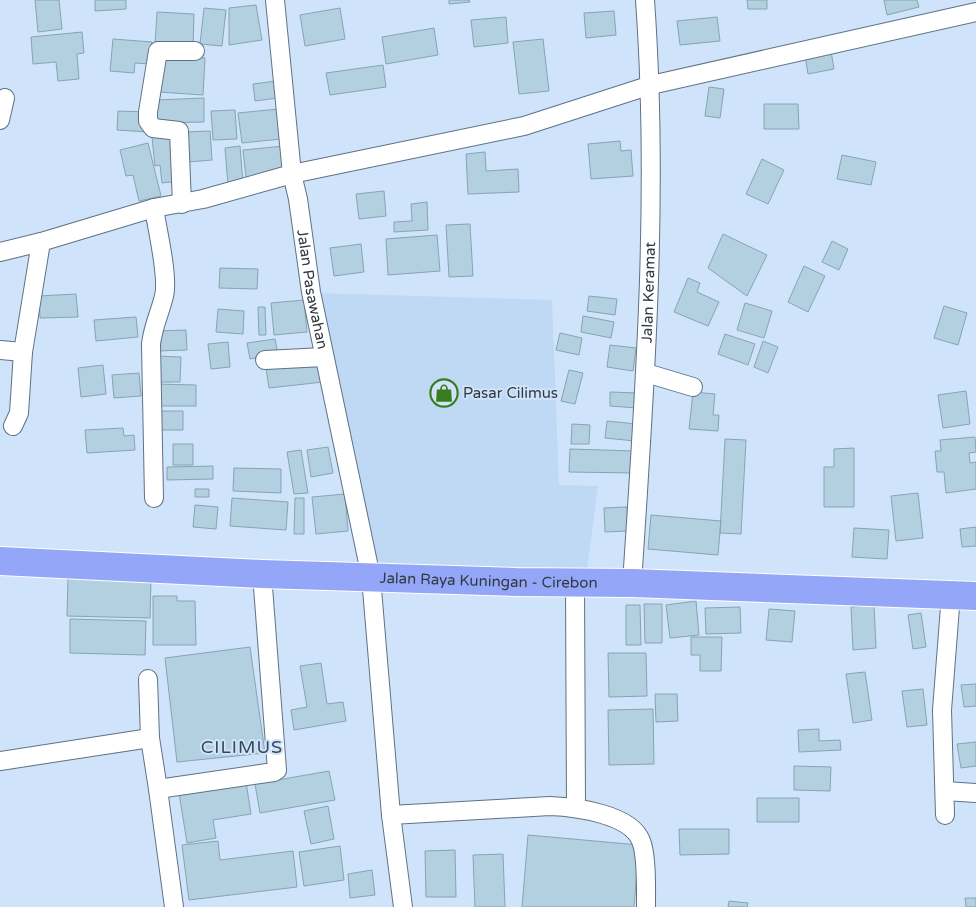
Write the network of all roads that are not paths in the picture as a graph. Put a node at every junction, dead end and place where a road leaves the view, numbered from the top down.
1 (275, 0) edge
2 (645, 0) edge
3 (976, 12) edge
4 (195, 52) dead end
5 (651, 85) junction
6 (5, 98) dead end
7 (0, 120) edge
8 (292, 174) junction
9 (182, 204) junction
10 (154, 208) junction
11 (42, 242) junction
12 (0, 252) edge
13 (0, 350) edge
14 (23, 352) junction
15 (324, 357) junction
16 (265, 360) dead end
17 (646, 373) junction
18 (693, 387) dead end
19 (13, 426) dead end
20 (154, 498) dead end
21 (0, 562) edge
22 (262, 574) junction
23 (370, 577) junction
24 (575, 583) junction
25 (632, 583) junction
26 (964, 595) edge
27 (148, 679) dead end
28 (150, 738) junction
29 (0, 761) edge
30 (158, 789) junction
31 (946, 791) junction
32 (976, 793) edge
33 (576, 807) junction
34 (945, 814) dead end
35 (391, 815) junction
36 (174, 907) edge
37 (403, 907) edge
38 (646, 907) edge

1 - 8 street, Jalan Pasawahan
2 - 5 street, Jalan Keramat
3 - 5 street
4 - 9 street
5 - 8 street
5 - 17 street, Jalan Keramat
6 - 7 street
8 - 9 street
8 - 15 street, Jalan Pasawahan
9 - 10 street
10 - 11 street
10 - 20 street
11 - 12 street
11 - 14 street
13 - 14 street
14 - 19 street
15 - 16 street
15 - 23 street, Jalan Pasawahan
17 - 18 street
17 - 25 street, Jalan Keramat
21 - 22 highway, Jalan Raya Kuningan - Cirebon
22 - 23 highway, Jalan Raya Kuningan - Cirebon
22 - 30 street
23 - 24 highway, Jalan Raya Kuningan - Cirebon
23 - 35 street, Jalan Pasawahan
24 - 25 highway, Jalan Raya Kuningan - Cirebon
24 - 33 street
25 - 26 highway, Jalan Raya Kuningan - Cirebon
26 - 31 street
27 - 28 street
28 - 29 street
28 - 30 street
30 - 36 street
31 - 32 street
31 - 34 street
33 - 35 street
33 - 38 street
35 - 37 street, Jalan Pasawahan

